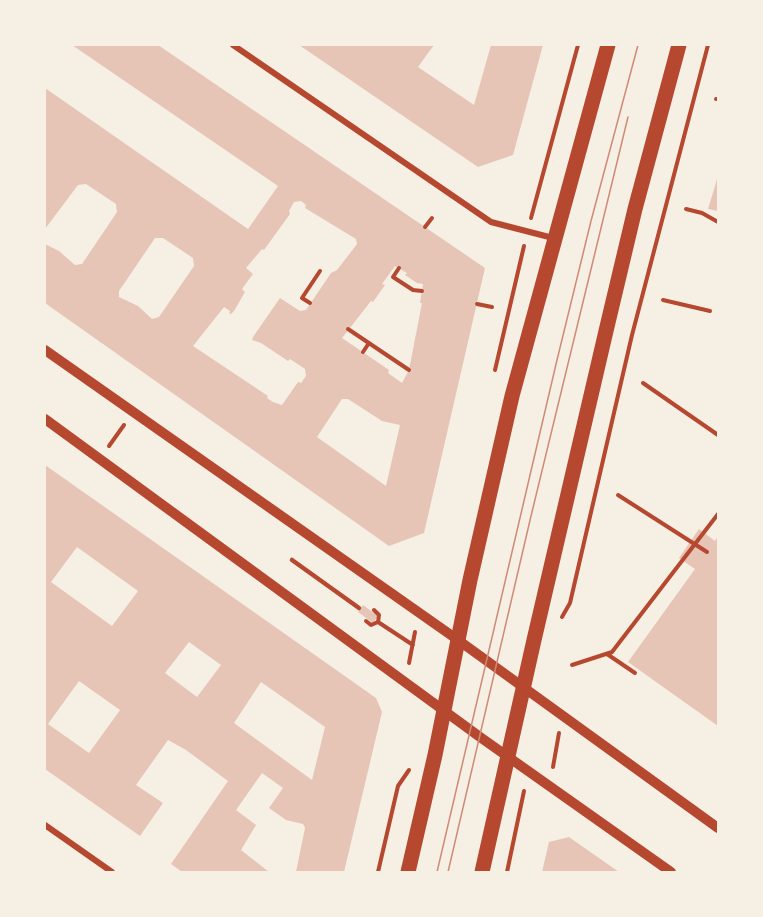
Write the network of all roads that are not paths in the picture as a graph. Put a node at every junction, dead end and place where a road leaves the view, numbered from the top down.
1 (233, 45) edge
2 (608, 45) edge
3 (679, 45) edge
4 (555, 239) junction
5 (45, 350) edge
6 (45, 419) edge
7 (292, 560) dead end
8 (359, 608) road end
9 (458, 640) junction
10 (525, 687) junction
11 (444, 711) junction
12 (508, 757) junction
13 (45, 825) edge
14 (718, 828) edge
15 (112, 872) edge
16 (408, 872) edge
17 (482, 872) edge
18 (671, 872) edge

1 - 4 street
2 - 4 main road
3 - 10 main road
4 - 9 main road
5 - 9 street
6 - 11 street
7 - 8 lane
9 - 10 street
9 - 11 main road
10 - 12 main road
10 - 14 street
11 - 12 street
11 - 16 main road
12 - 17 main road
12 - 18 street
13 - 15 street

